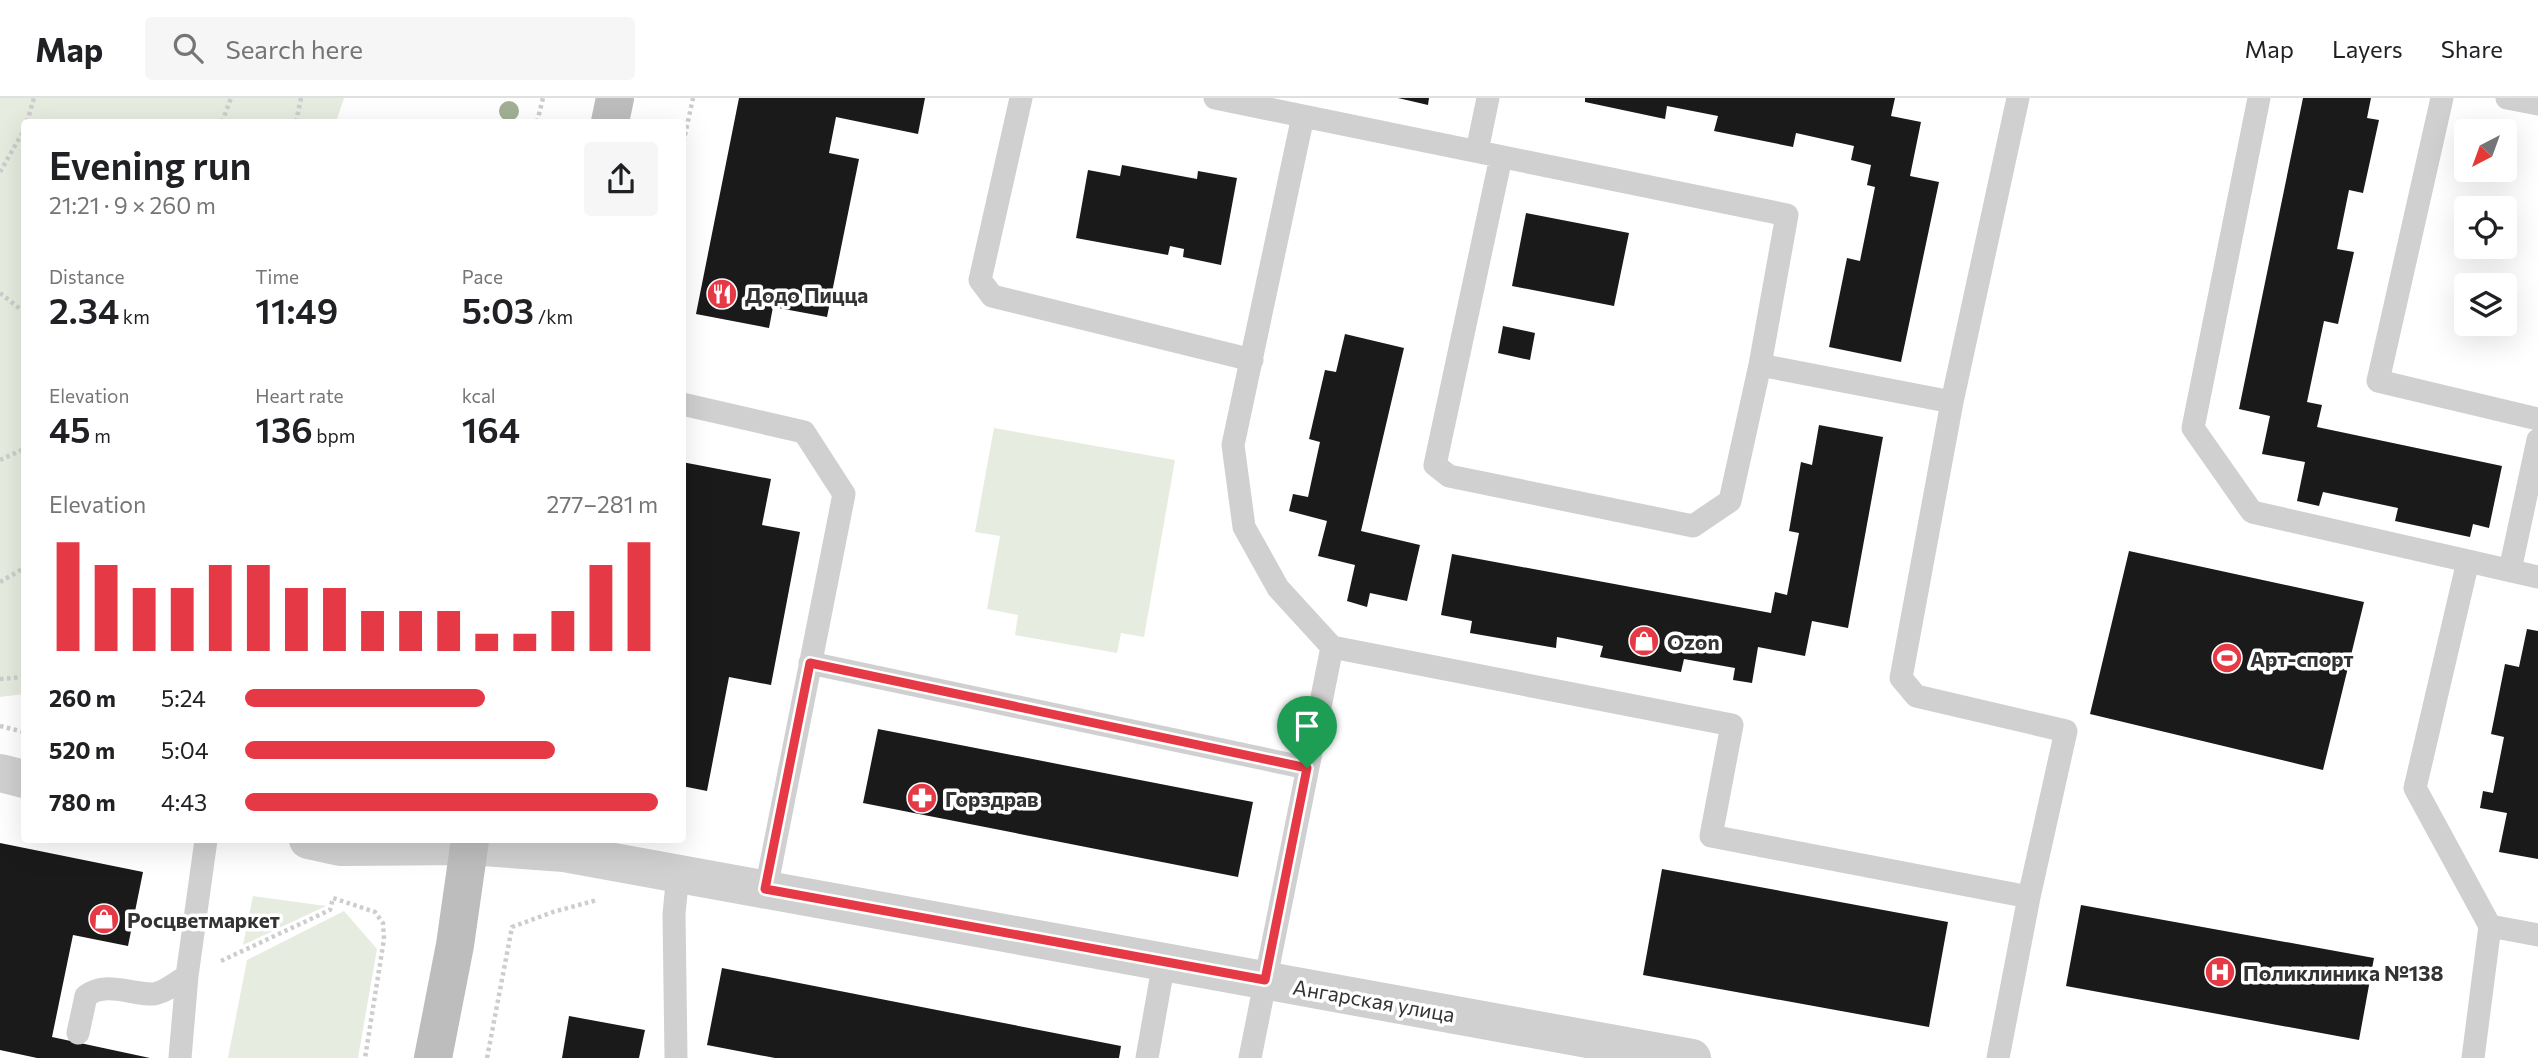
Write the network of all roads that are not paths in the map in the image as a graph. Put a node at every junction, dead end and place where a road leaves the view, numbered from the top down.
1 (615, 98) edge
2 (1021, 98) edge
3 (1215, 98) edge
4 (1488, 98) edge
5 (2018, 98) edge
6 (2259, 98) edge
7 (2442, 98) edge
8 (2507, 98) edge
9 (1247, 101) edge
10 (2538, 104) edge
11 (1303, 116) junction
12 (611, 119) edge
13 (1477, 151) junction
14 (1501, 157) junction
15 (1252, 360) junction
16 (1760, 365) junction
17 (1952, 402) junction
18 (686, 405) edge
19 (2538, 419) edge
20 (2538, 440) edge
21 (2468, 561) junction
22 (2510, 570) junction
23 (2538, 577) edge
24 (1332, 647) junction
25 (810, 663) junction
26 (1307, 768) junction
27 (0, 773) edge
28 (21, 778) edge
29 (206, 843) edge
30 (322, 843) edge
31 (469, 843) edge
32 (678, 873) junction
33 (765, 889) junction
34 (2029, 897) junction
35 (2490, 926) junction
36 (2538, 935) edge
37 (1164, 962) junction
38 (187, 976) junction
39 (1265, 980) junction
40 (78, 1033) dead end
41 (1628, 1052) edge
42 (180, 1058) edge
43 (433, 1058) edge
44 (678, 1058) edge
45 (1147, 1058) edge
46 (1250, 1058) edge
47 (1692, 1058) edge
48 (1998, 1058) edge
49 (2473, 1058) edge

1 - 12 main road
2 - 15 lane
3 - 9 lane
4 - 13 lane
5 - 17 lane
6 - 21 lane
7 - 19 lane
8 - 10 lane
9 - 11 lane
11 - 13 lane
11 - 15 lane
13 - 14 lane
14 - 16 lane
14 - 16 lane
15 - 24 lane
16 - 17 lane
17 - 34 lane
18 - 25 lane
20 - 22 lane
21 - 22 lane
21 - 35 lane
22 - 23 lane
24 - 26 lane
24 - 34 lane
25 - 26 lane
25 - 33 lane
26 - 39 lane
27 - 28 street
29 - 38 lane
30 - 31 street, Ангарская улица
31 - 32 street, Ангарская улица
31 - 43 main road
32 - 33 street, Ангарская улица
32 - 44 lane
33 - 37 street, Ангарская улица
34 - 48 lane
35 - 36 lane
35 - 49 lane
37 - 39 street, Ангарская улица
37 - 45 lane
38 - 40 lane
38 - 42 lane
39 - 41 street, Ангарская улица
39 - 46 lane
41 - 47 street, Ангарская улица

